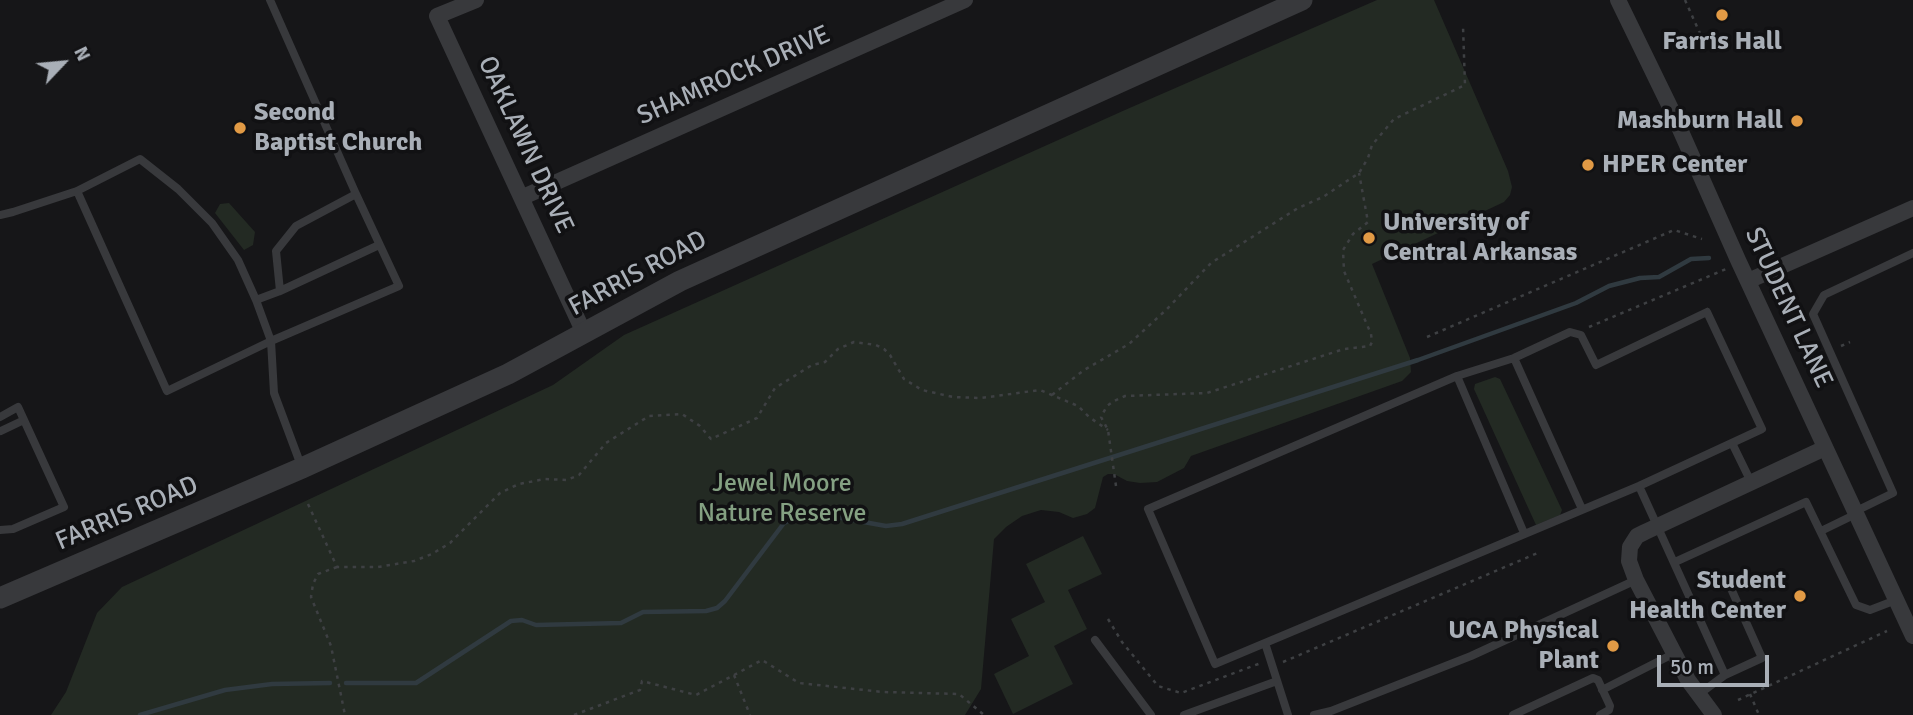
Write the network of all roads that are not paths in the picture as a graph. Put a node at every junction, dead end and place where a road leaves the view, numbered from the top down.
1 (270, 0) edge
2 (476, 0) edge
3 (964, 0) edge
4 (1302, 0) edge
5 (1618, 0) edge
6 (77, 191) junction
7 (356, 194) junction
8 (523, 197) junction
9 (1913, 208) edge
10 (0, 215) edge
11 (379, 244) junction
12 (1913, 253) edge
13 (1748, 281) junction
14 (280, 291) junction
15 (256, 300) junction
16 (584, 333) junction
17 (271, 341) junction
18 (1514, 358) junction
19 (1457, 376) junction
20 (0, 416) edge
21 (24, 421) junction
22 (1, 431) edge
23 (1732, 443) junction
24 (1825, 448) junction
25 (302, 468) junction
26 (1751, 482) junction
27 (1639, 486) junction
28 (1582, 509) junction
29 (1855, 513) junction
30 (1657, 526) junction
31 (0, 530) edge
32 (1821, 531) junction
33 (1524, 533) junction
34 (1675, 562) junction
35 (1636, 580) junction
36 (1729, 584) dead end
37 (0, 598) edge
38 (1896, 600) junction
39 (1913, 636) edge
40 (1094, 640) dead end
41 (1265, 643) junction
42 (1673, 654) junction
43 (1725, 675) junction
44 (1277, 681) junction
45 (1602, 690) junction
46 (1698, 695) junction
47 (1189, 714) edge
48 (1151, 715) edge
49 (1288, 715) edge
50 (1314, 715) edge
51 (1513, 715) edge
52 (1601, 715) edge
53 (1714, 715) edge

1 - 7 lane
2 - 8 street, OAKLAWN DRIVE
3 - 8 street, SHAMROCK DRIVE
4 - 16 street, FARRIS ROAD
5 - 13 street, STUDENT LANE
6 - 10 lane
6 - 15 lane
6 - 17 lane
7 - 11 lane
7 - 14 lane
8 - 16 street, OAKLAWN DRIVE
9 - 13 street
11 - 14 lane
11 - 17 lane
12 - 29 lane
13 - 24 street, STUDENT LANE
14 - 15 lane
15 - 17 lane
16 - 25 street, FARRIS ROAD
17 - 25 lane
18 - 19 lane
18 - 23 lane
18 - 28 lane
19 - 33 lane
19 - 41 lane
20 - 21 lane
21 - 22 lane
21 - 31 lane
23 - 26 lane
23 - 27 lane
24 - 26 street
24 - 29 street, STUDENT LANE
25 - 37 street, FARRIS ROAD
26 - 30 street
27 - 28 lane
27 - 30 lane
28 - 33 lane
29 - 32 lane
29 - 38 street, STUDENT LANE
30 - 34 lane
30 - 35 street
32 - 34 lane
32 - 38 lane
33 - 41 lane
34 - 43 lane
35 - 42 street
35 - 50 lane
36 - 43 lane
38 - 39 street, STUDENT LANE
40 - 48 lane
41 - 44 lane
42 - 45 lane
42 - 46 street
43 - 46 lane
44 - 47 lane
44 - 49 lane
45 - 51 lane
45 - 52 lane
46 - 53 street

